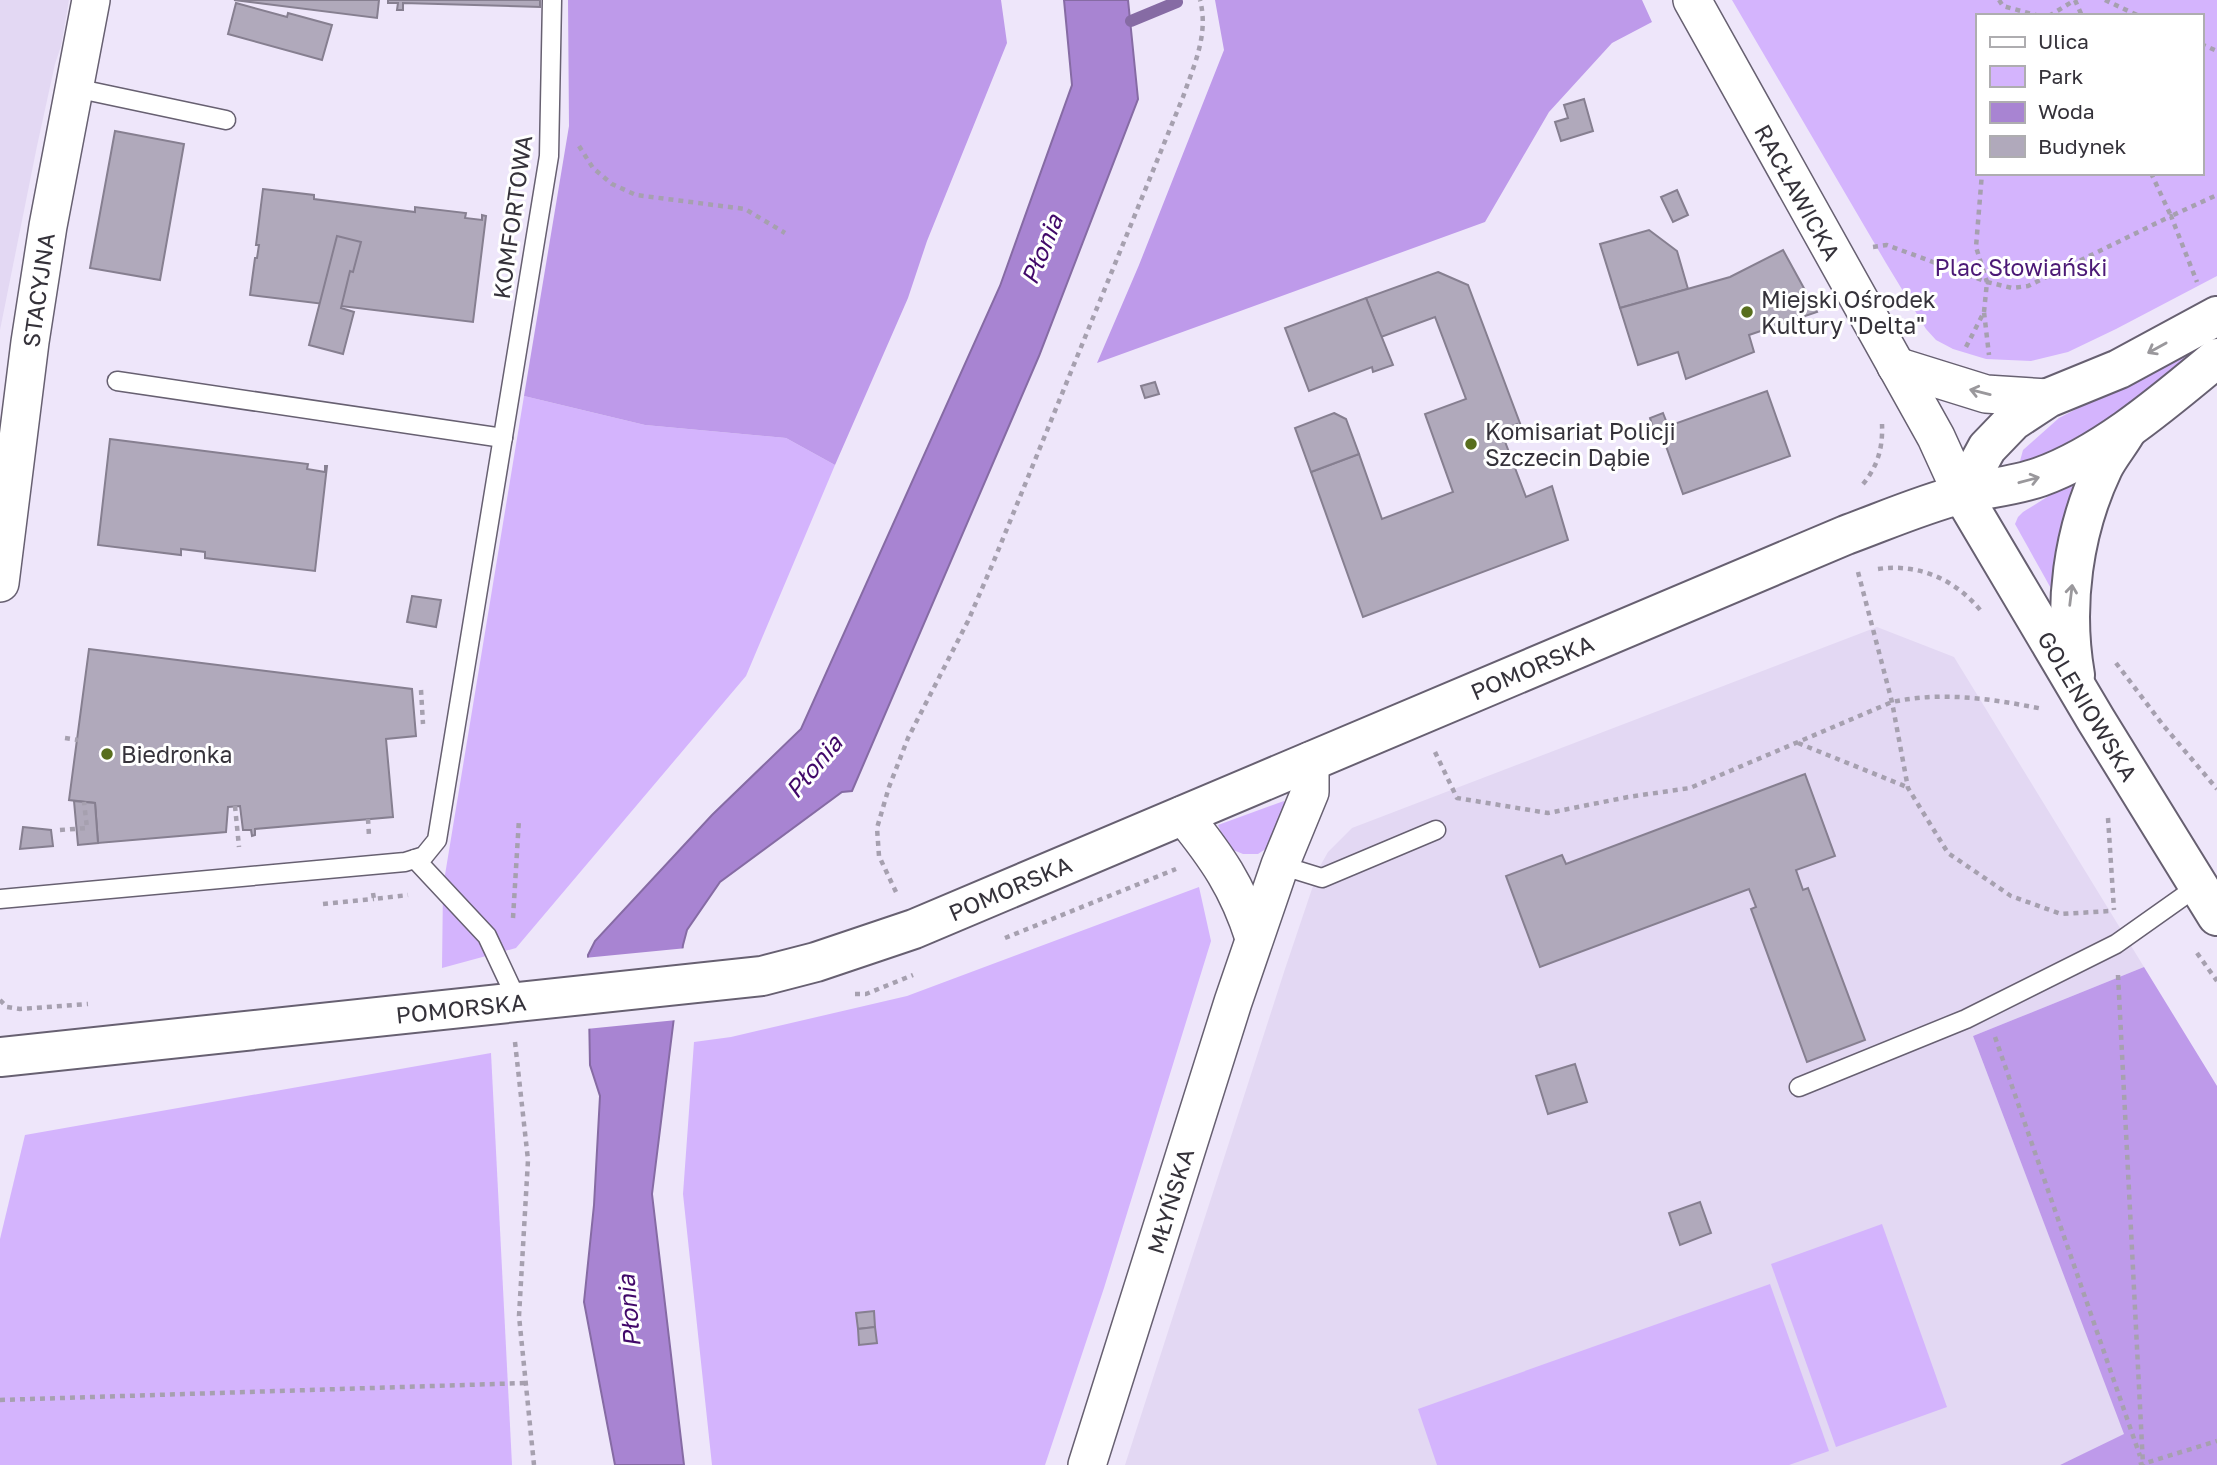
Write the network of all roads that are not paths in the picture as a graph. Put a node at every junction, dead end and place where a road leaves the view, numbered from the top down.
1 (92, 0) edge
2 (552, 0) edge
3 (1692, 0) edge
4 (75, 88) junction
5 (226, 120) dead end
6 (2209, 304) edge
7 (2217, 358) edge
8 (1896, 366) junction
9 (117, 381) dead end
10 (2048, 398) junction
11 (2130, 427) junction
12 (503, 438) junction
13 (1962, 494) junction
14 (0, 583) edge
15 (2064, 695) junction
16 (1310, 761) junction
17 (1183, 815) junction
18 (1436, 830) dead end
19 (415, 859) junction
20 (1280, 865) junction
21 (0, 899) edge
22 (2208, 901) edge
23 (1254, 938) junction
24 (515, 1003) junction
25 (0, 1058) edge
26 (1799, 1087) dead end
27 (1087, 1465) edge

1 - 4 street, STACYJNA
2 - 12 lane, KOMFORTOWA
3 - 8 street, RACŁAWICKA
4 - 5 lane
4 - 14 street, STACYJNA
6 -> 10 street
7 - 11 street
10 -> 8 street
8 - 13 street, RACŁAWICKA
9 - 12 lane
10 - 13 street
13 -> 11 street, POMORSKA
15 -> 11 street
12 - 19 lane, KOMFORTOWA
13 - 15 street, GOLENIOWSKA
13 - 16 street, POMORSKA
15 - 22 street, GOLENIOWSKA
16 - 17 street, POMORSKA
16 - 20 street, MŁYŃSKA
17 - 23 street
17 - 24 street, POMORSKA
18 - 20 lane
19 - 21 lane
19 - 24 lane
20 - 23 street, MŁYŃSKA
22 - 26 lane
23 - 27 street, MŁYŃSKA
24 - 25 street, POMORSKA

